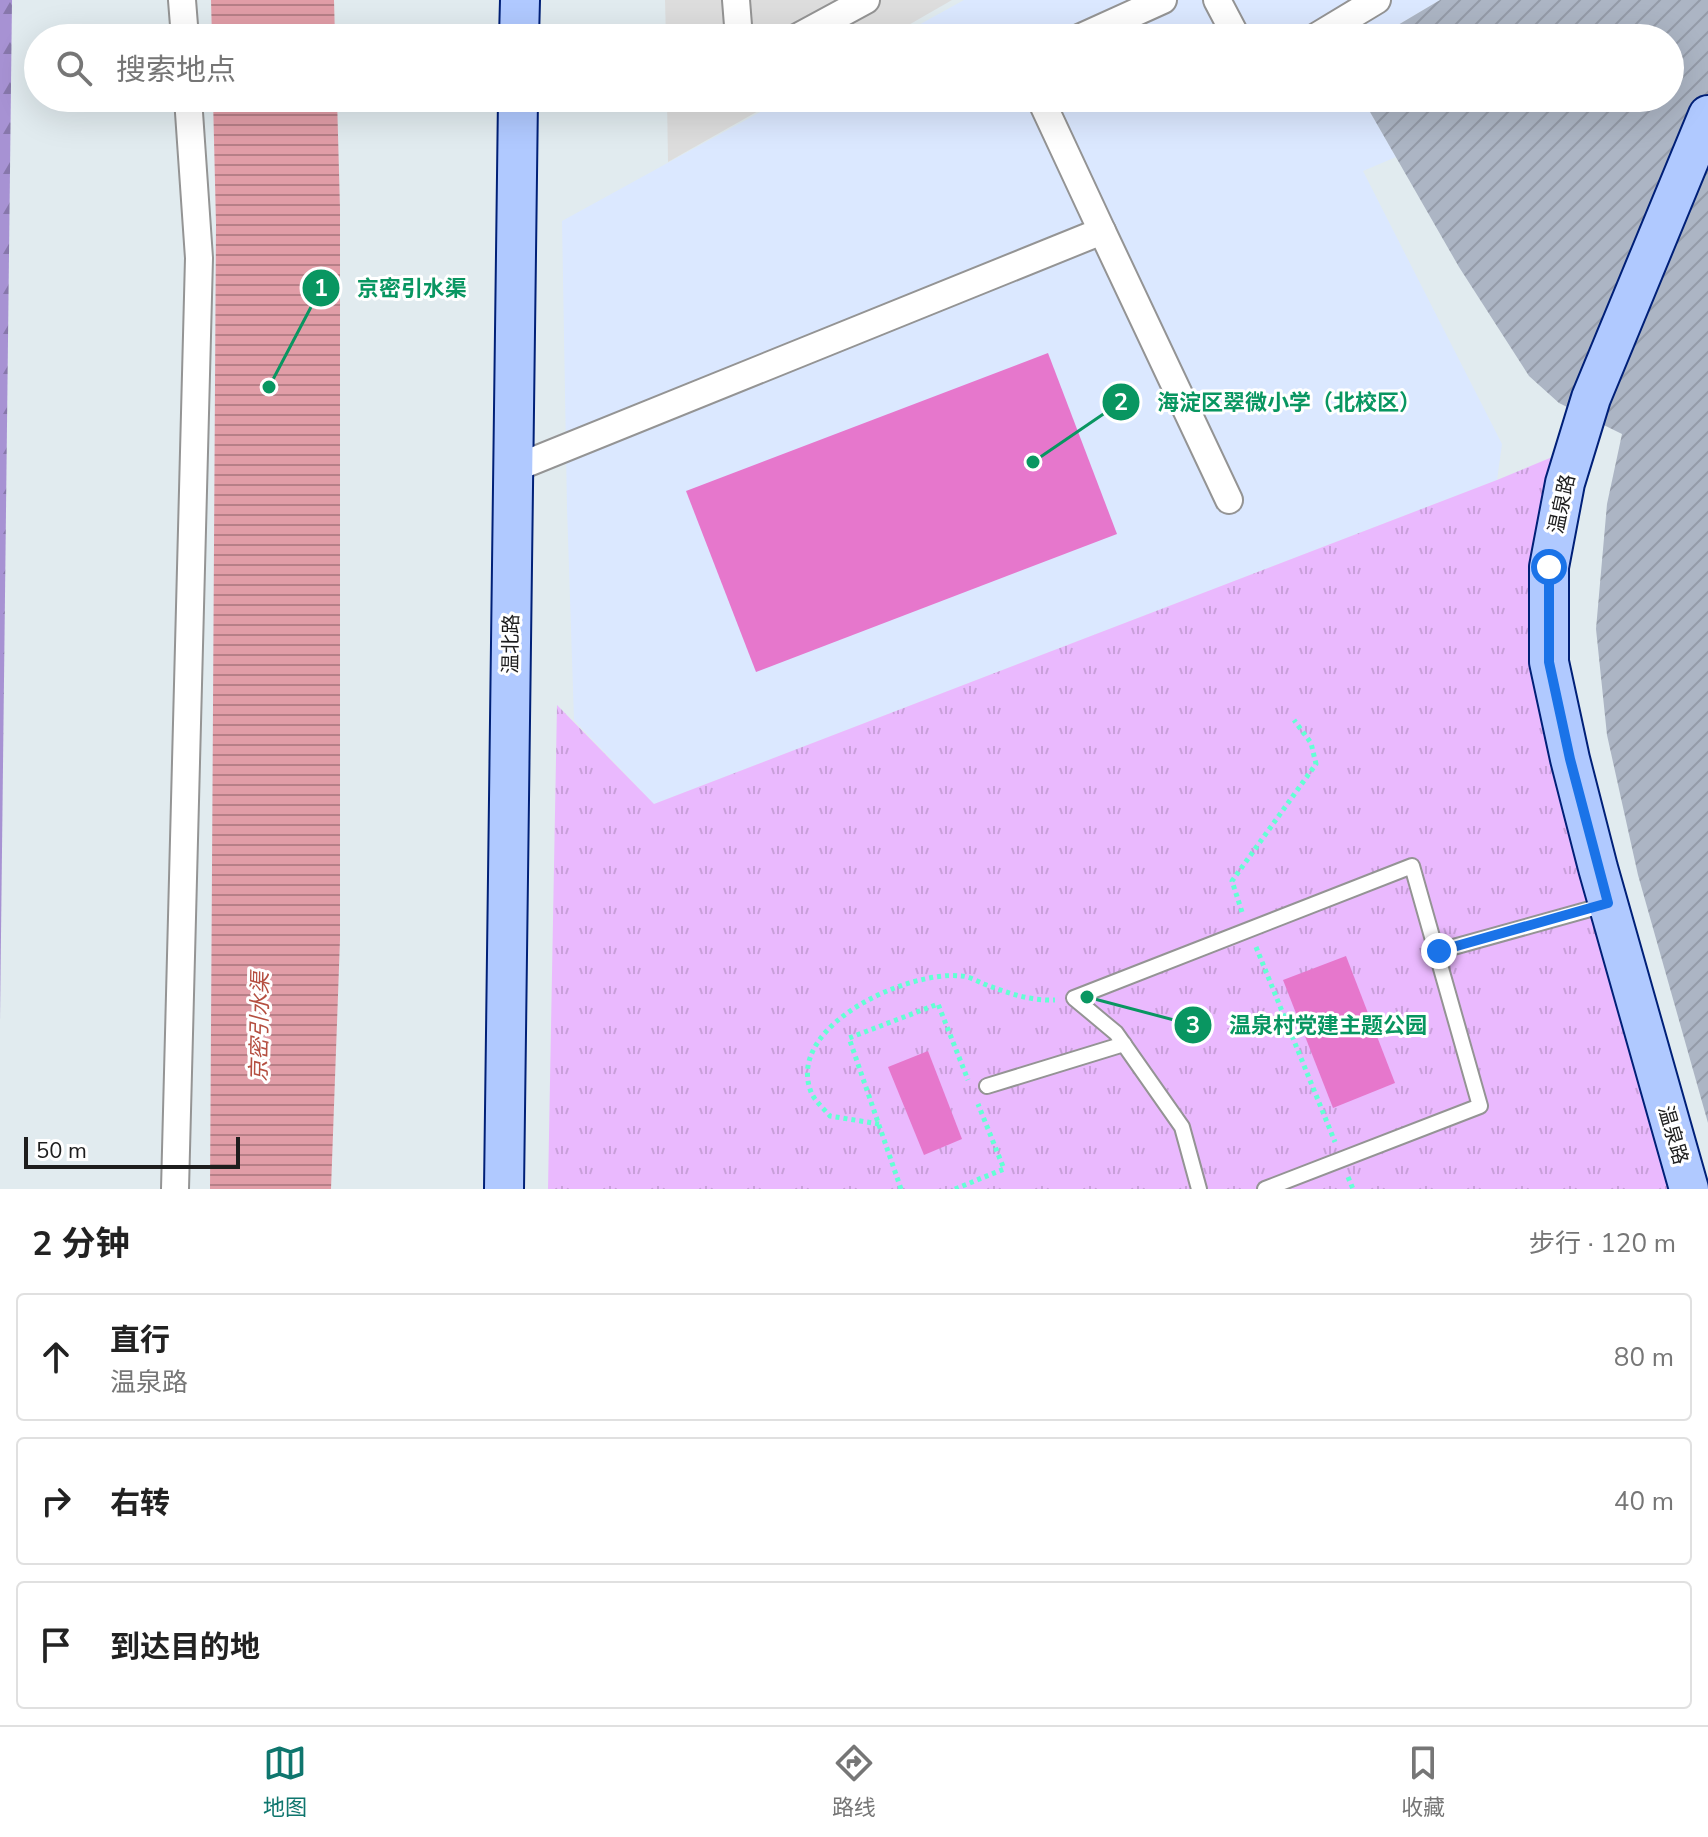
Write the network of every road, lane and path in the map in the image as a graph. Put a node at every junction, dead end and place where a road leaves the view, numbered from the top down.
1 (182, 0) edge
2 (520, 0) edge
3 (736, 0) edge
4 (866, 0) edge
5 (1163, 0) edge
6 (1217, 0) edge
7 (1377, 0) edge
8 (184, 24) edge
9 (519, 24) edge
10 (738, 24) edge
11 (822, 24) edge
12 (1110, 24) edge
13 (1230, 24) edge
14 (1337, 24) edge
15 (189, 112) edge
16 (518, 112) edge
17 (1047, 112) edge
18 (1708, 115) edge
19 (1102, 231) junction
20 (513, 469) junction
21 (1229, 500) dead end
22 (1294, 720) dead end
23 (1608, 903) junction
24 (1249, 930) junction
25 (1439, 951) junction
26 (1074, 998) junction
27 (1124, 1044) junction
28 (971, 1086) dead end
29 (987, 1086) dead end
30 (977, 1100) dead end
31 (879, 1124) junction
32 (1342, 1160) junction
33 (175, 1189) edge
34 (504, 1189) edge
35 (901, 1189) edge
36 (955, 1189) edge
37 (1199, 1189) edge
38 (1265, 1189) edge
39 (1353, 1189) edge
40 (1689, 1189) edge

1 - 8 street
2 - 9 main road
3 - 10 street
4 - 11 street
5 - 12 street
6 - 13 street
7 - 14 street
15 - 33 street
16 - 20 main road, 温北路
17 - 19 street
18 - 23 main road, 温泉路
19 - 20 street
19 - 21 street
20 - 34 main road, 温北路
22 - 24 path
23 - 25 lane
23 - 40 main road, 温泉路
24 - 25 lane
24 - 26 lane
24 - 32 path
25 - 32 lane
26 - 27 lane
26 - 31 path
27 - 29 lane
27 - 37 lane
28 - 31 path
30 - 36 path
31 - 35 path
32 - 38 lane
32 - 39 path

